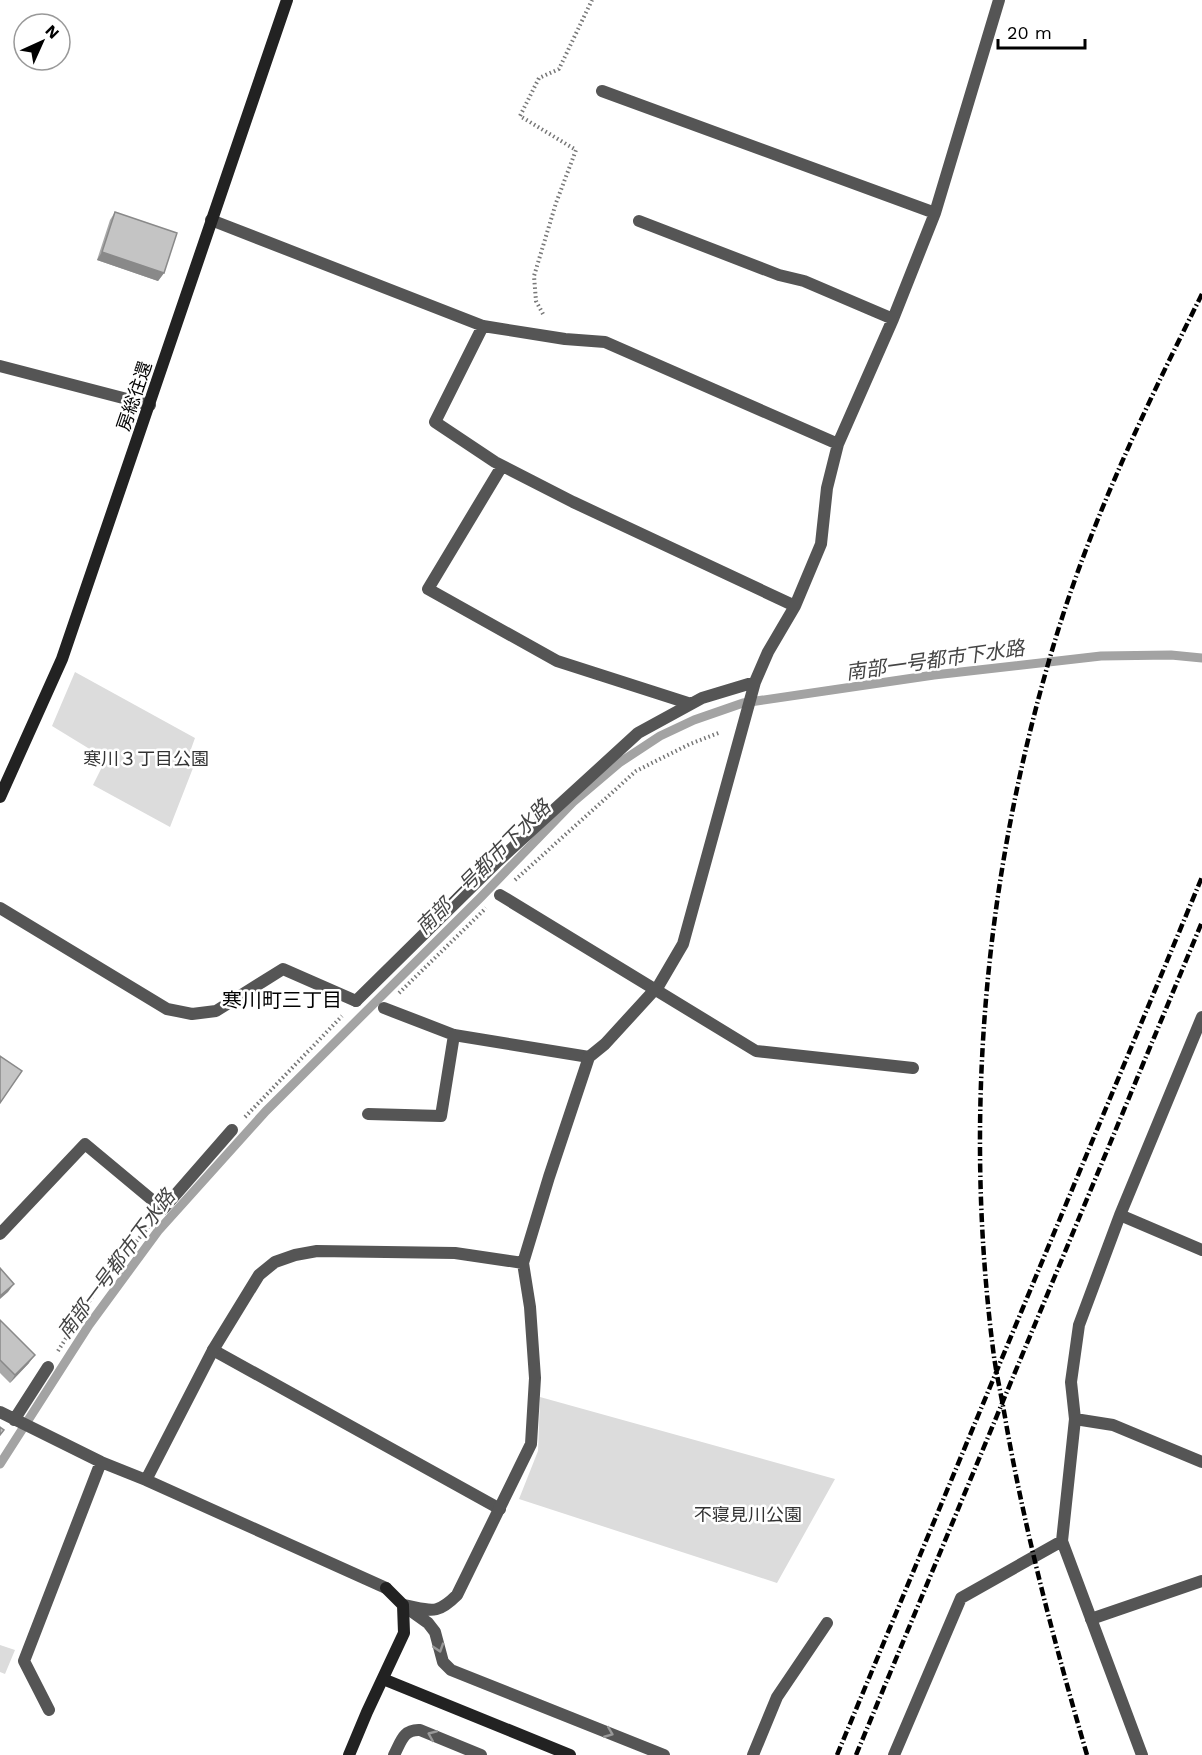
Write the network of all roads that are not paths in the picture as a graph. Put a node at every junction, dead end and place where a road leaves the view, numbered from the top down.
1 (287, 0) edge
2 (999, 0) edge
3 (602, 91) dead end
4 (935, 213) junction
5 (210, 220) junction
6 (639, 221) dead end
7 (893, 319) junction
8 (483, 326) junction
9 (0, 366) edge
10 (150, 405) junction
11 (838, 444) junction
12 (502, 466) junction
13 (795, 606) junction
14 (754, 686) junction
15 (691, 704) junction
16 (0, 797) edge
17 (500, 895) road end
18 (0, 908) edge
19 (655, 990) junction
20 (384, 1008) road end
21 (1200, 1026) edge
22 (454, 1035) junction
23 (589, 1057) junction
24 (913, 1068) dead end
25 (368, 1114) dead end
26 (232, 1130) road end
27 (1120, 1215) junction
28 (0, 1234) edge
29 (1202, 1250) edge
30 (523, 1263) junction
31 (213, 1350) junction
32 (48, 1367) road end
33 (0, 1412) edge
34 (1075, 1419) junction
35 (16, 1420) junction
36 (101, 1462) junction
37 (1202, 1462) edge
38 (146, 1480) junction
39 (500, 1509) junction
40 (1062, 1541) junction
41 (1202, 1581) edge
42 (404, 1605) junction
43 (1091, 1619) junction
44 (827, 1623) dead end
45 (383, 1679) junction
46 (49, 1710) dead end
47 (349, 1755) edge
48 (394, 1755) edge
49 (481, 1755) edge
50 (570, 1755) edge
51 (664, 1755) edge
52 (753, 1755) edge
53 (894, 1755) edge
54 (1142, 1755) edge

1 - 5 street, 房総往還
2 - 4 street
3 - 4 street
4 - 7 street
5 - 8 street
5 - 10 street, 房総往還
6 - 7 street
7 - 11 street
8 - 11 street
8 - 12 street
9 - 10 street
10 - 16 street, 房総往還
11 - 13 street
12 - 13 street
12 - 15 street
13 - 14 street
14 - 15 street
14 - 19 street
15 - 18 street
17 - 19 street
19 - 23 street
19 - 24 street
20 - 22 street
21 - 27 street
22 - 23 street
22 - 25 street
23 - 30 street
26 - 28 street
27 - 29 street
27 - 34 street
30 - 31 street
30 - 39 street
31 - 38 street
31 - 39 street
32 - 35 street
33 - 35 street
34 - 37 street
34 - 40 street
35 - 36 street
36 - 38 street
36 - 46 street
38 - 42 street
39 - 42 street
40 - 43 street
40 - 53 street
41 - 43 street
42 - 45 street
42 -> 51 street
43 - 54 street
44 - 52 street
45 - 47 street
45 - 50 street
49 -> 48 street

